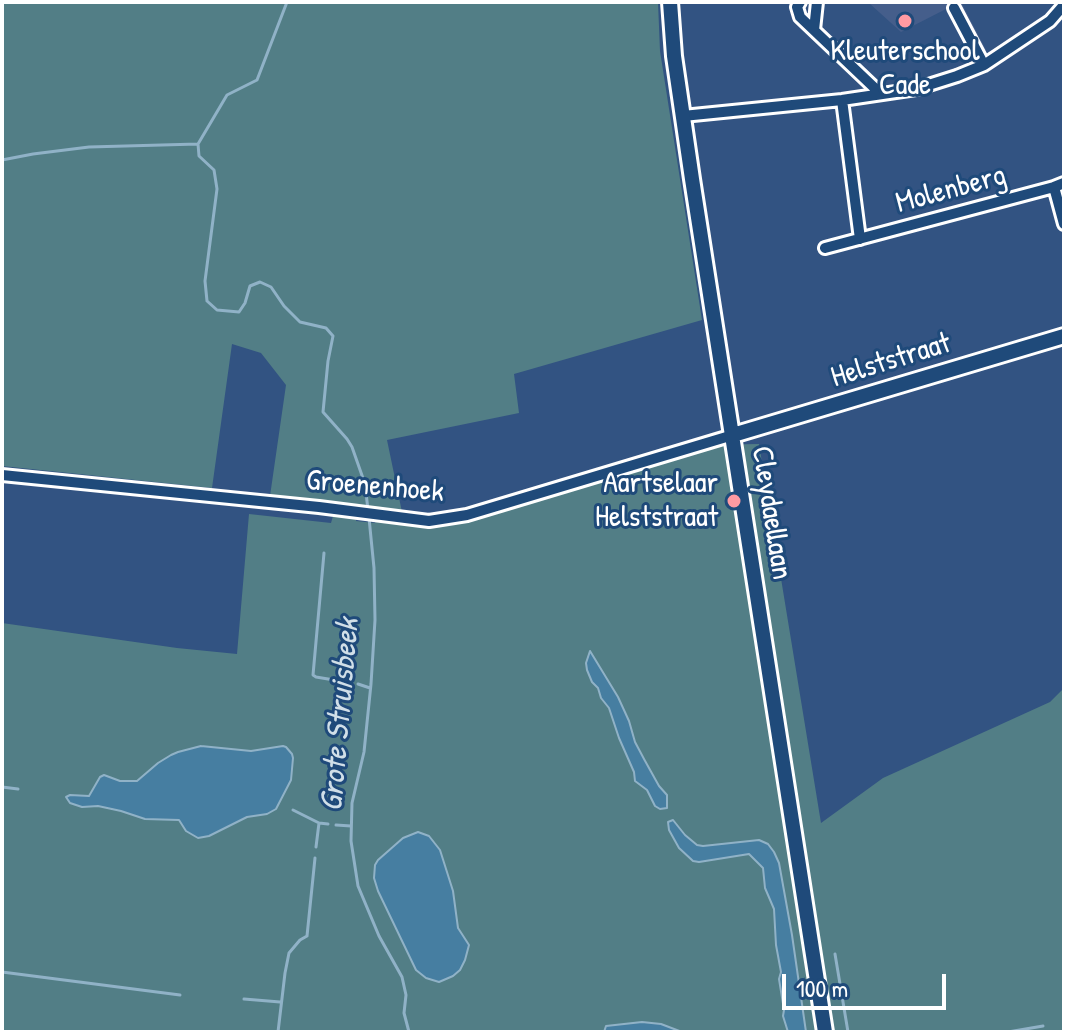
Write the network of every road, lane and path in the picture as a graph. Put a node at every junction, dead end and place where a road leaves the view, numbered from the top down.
1 (670, 2) edge
2 (800, 2) edge
3 (817, 2) edge
4 (1064, 5) edge
5 (954, 8) dead end
6 (814, 30) junction
7 (984, 65) junction
8 (880, 93) junction
9 (842, 100) junction
10 (683, 116) junction
11 (1059, 185) edge
12 (1064, 224) edge
13 (860, 239) junction
14 (825, 248) dead end
15 (1064, 336) edge
16 (733, 435) junction
17 (2, 475) edge
18 (825, 1032) edge

1 - 10 street, Cleydaellaan
2 - 6 street
3 - 6 street
4 - 7 street
5 - 7 street
6 - 8 street
7 - 8 street
8 - 9 street
9 - 10 street
9 - 13 street, Molenberg
10 - 16 street, Cleydaellaan
11 - 12 street, Molenberg
11 - 13 street, Molenberg
13 - 14 street, Molenberg
15 - 16 street, Helststraat
16 - 17 street, Groenenhoek
16 - 18 street, Cleydaellaan

